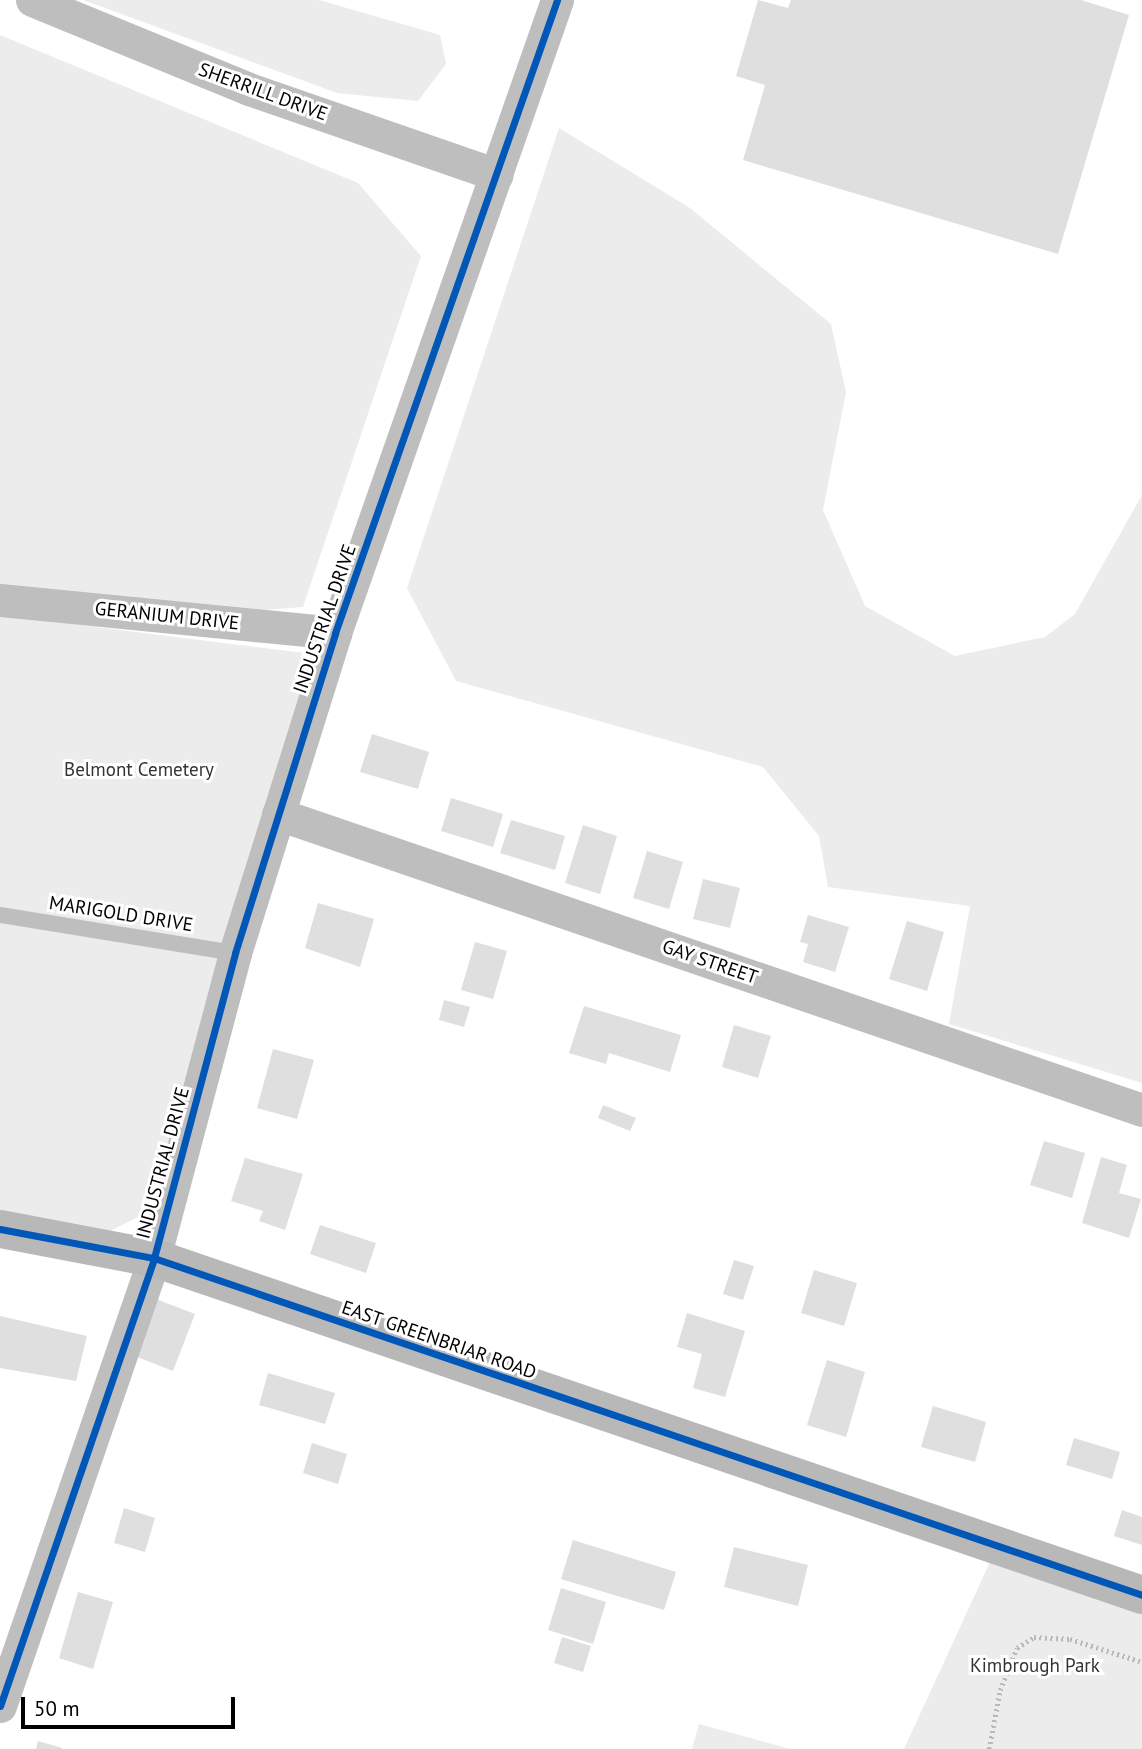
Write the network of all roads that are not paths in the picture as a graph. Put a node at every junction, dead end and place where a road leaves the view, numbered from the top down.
1 (32, 0) edge
2 (557, 0) edge
3 (497, 175) junction
4 (0, 600) edge
5 (335, 633) junction
6 (278, 814) junction
7 (0, 915) edge
8 (235, 953) junction
9 (1142, 1111) edge
10 (0, 1229) edge
11 (154, 1258) junction
12 (1142, 1595) edge
13 (6, 1660) edge
14 (0, 1706) edge

1 - 3 street, SHERRILL DRIVE
2 - 3 street, INDUSTRIAL DRIVE
3 - 5 street, INDUSTRIAL DRIVE
4 - 5 street, GERANIUM DRIVE
5 - 6 street, INDUSTRIAL DRIVE
6 - 8 street, INDUSTRIAL DRIVE
6 - 9 street, GAY STREET
7 - 8 lane, MARIGOLD DRIVE
8 - 11 street, INDUSTRIAL DRIVE
10 - 11 street, EAST GREENBRIAR ROAD
11 - 12 street, EAST GREENBRIAR ROAD
11 - 13 street, INDUSTRIAL DRIVE
13 - 14 street, INDUSTRIAL DRIVE

